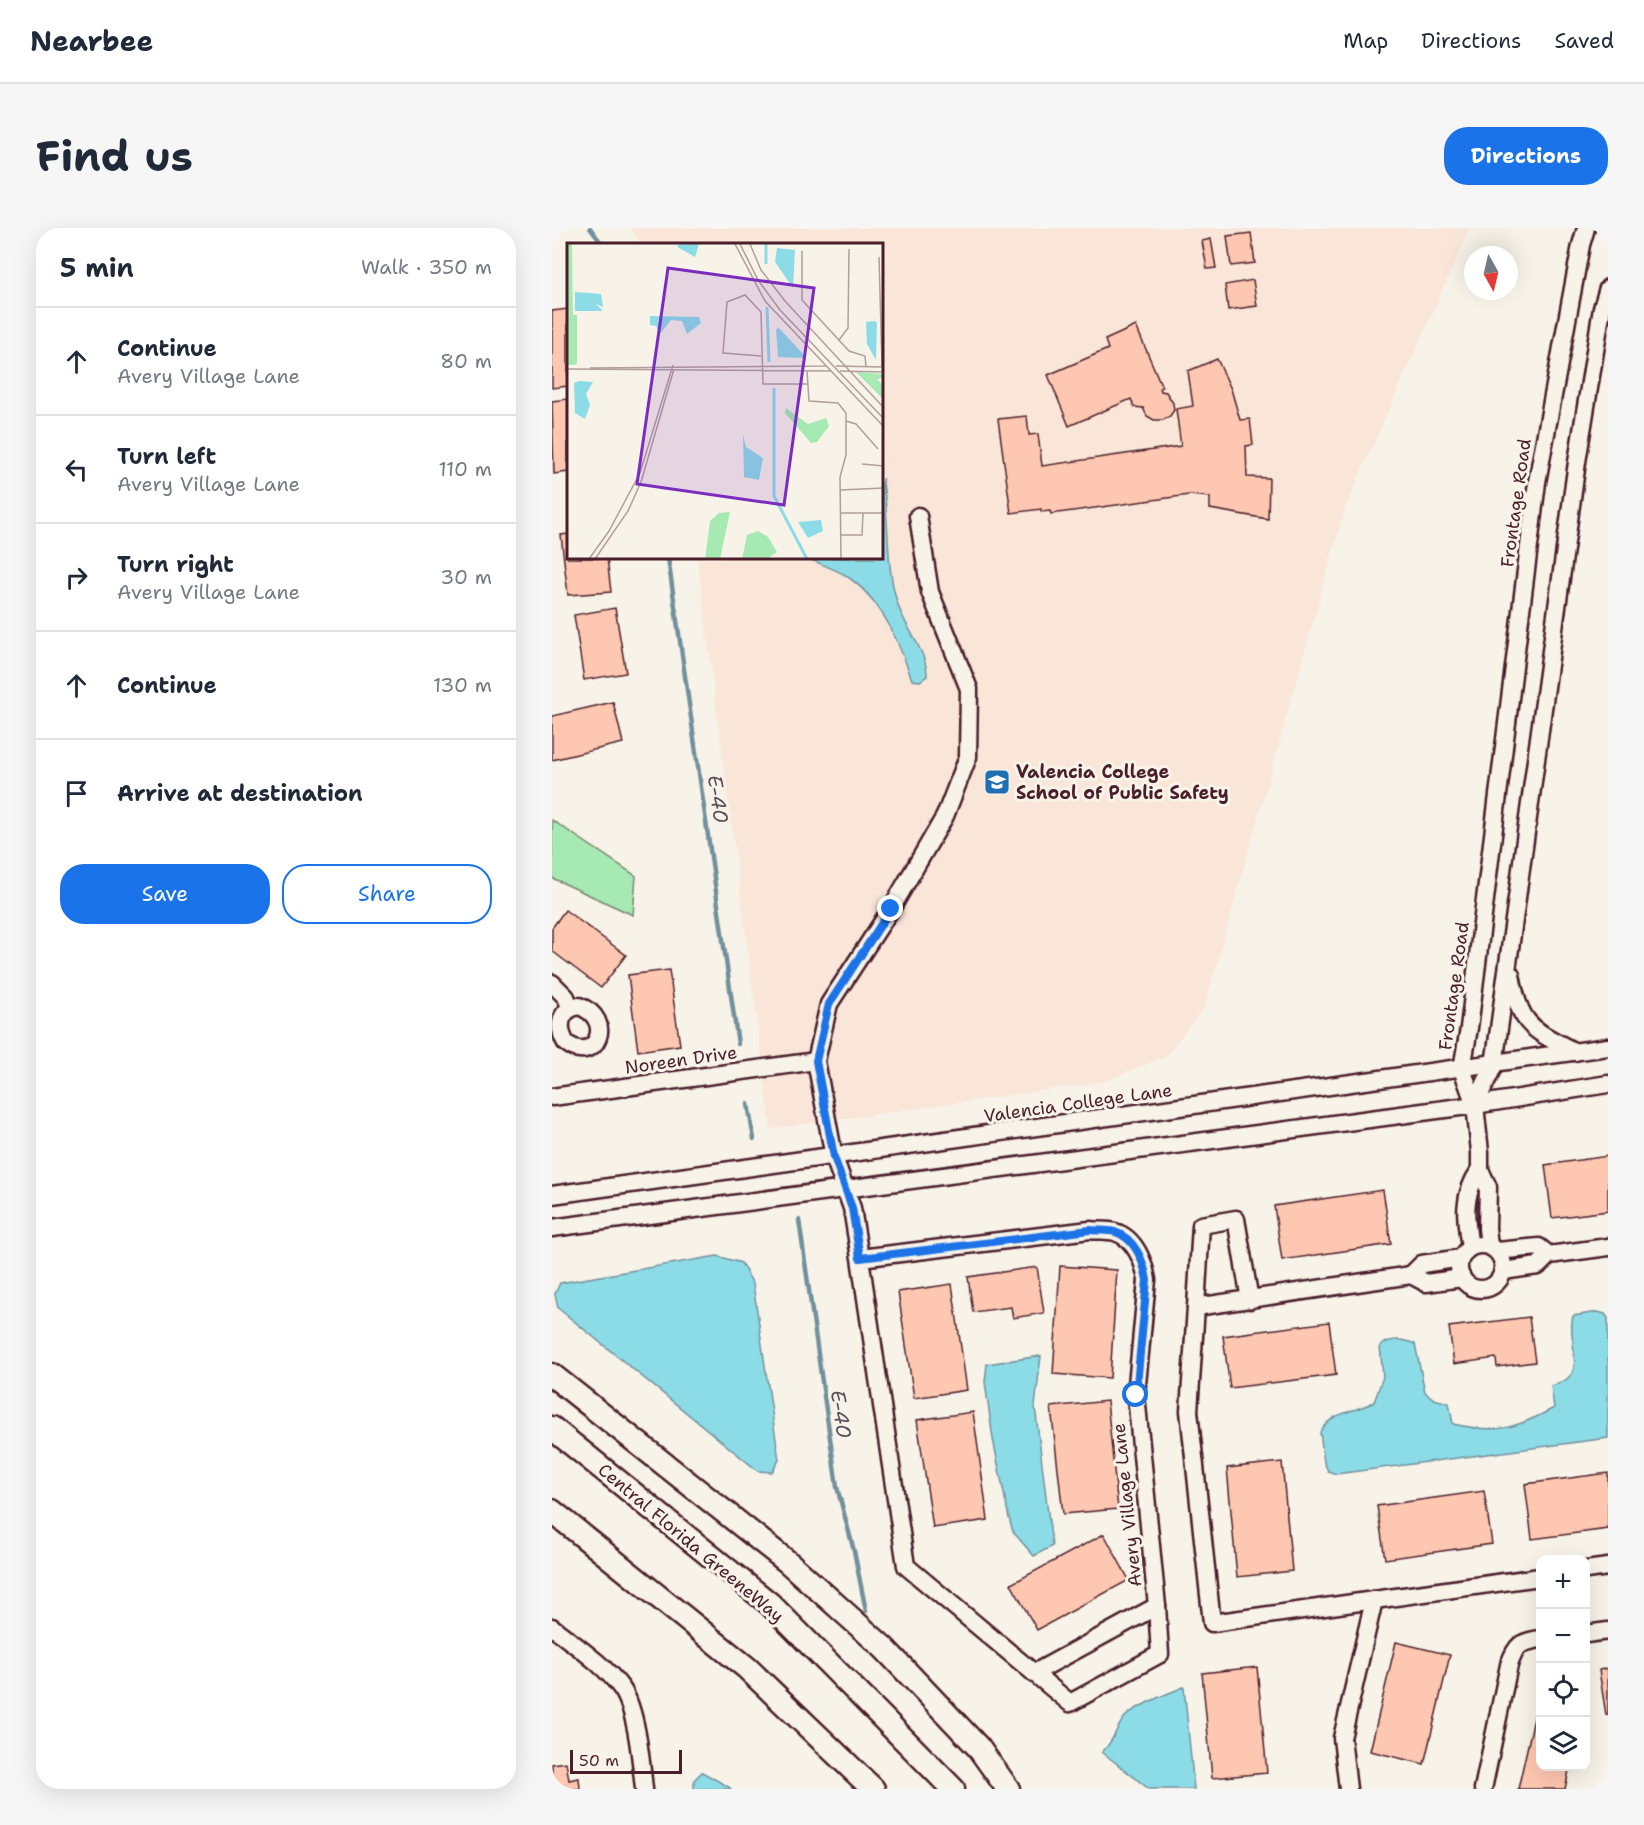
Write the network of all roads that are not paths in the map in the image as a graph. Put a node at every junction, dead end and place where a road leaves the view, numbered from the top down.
1 (1586, 228) edge
2 (1608, 288) edge
3 (918, 516) dead end
4 (1509, 958) junction
5 (552, 983) edge
6 (570, 1007) dead end
7 (1608, 1047) edge
8 (1575, 1052) junction
9 (816, 1061) junction
10 (1494, 1065) junction
11 (1462, 1069) junction
12 (1608, 1084) edge
13 (552, 1097) edge
14 (1475, 1105) junction
15 (834, 1157) junction
16 (1480, 1170) junction
17 (847, 1188) junction
18 (552, 1195) edge
19 (552, 1228) edge
20 (1608, 1247) edge
21 (1493, 1248) junction
22 (1466, 1252) junction
23 (1550, 1255) junction
24 (860, 1258) junction
25 (1503, 1270) junction
26 (1411, 1275) junction
27 (1462, 1278) junction
28 (1250, 1300) junction
29 (1196, 1307) junction
30 (552, 1375) edge
31 (552, 1428) edge
32 (552, 1511) edge
33 (1608, 1567) edge
34 (1590, 1569) edge
35 (1536, 1577) edge
36 (1374, 1599) junction
37 (1157, 1606) junction
38 (552, 1627) edge
39 (1608, 1631) edge
40 (1590, 1633) edge
41 (1536, 1641) edge
42 (1034, 1673) junction
43 (644, 1789) edge
44 (873, 1789) edge
45 (953, 1789) edge
46 (1008, 1789) edge
47 (1348, 1789) edge
48 (1484, 1789) edge

1 - 11 street, Frontage Road
2 - 4 street
3 - 9 street
4 - 8 street
4 - 10 street
5 - 6 street
7 - 8 street, Valencia College Lane
8 - 10 street, Valencia College Lane
9 - 13 street, Noreen Drive
9 - 15 street
10 - 11 street, Valencia College Lane
10 - 14 street
11 - 14 street, Frontage Road
11 - 15 street, Valencia College Lane
12 - 14 street
14 - 16 street, Frontage Road
14 - 17 street
15 - 17 street
15 - 18 street, Valencia College Lane
16 - 21 street
16 - 22 street
17 - 19 street
17 - 24 street
20 - 23 street
21 - 22 street
21 - 23 street
21 - 25 street
22 - 26 street
22 - 27 street
23 - 25 street
24 - 37 street, Avery Village Lane
24 - 42 street
25 - 27 street
26 - 27 street
26 - 28 street
28 - 29 street
28 - 29 street
29 - 36 street
30 - 46 highway
31 - 45 highway, Central Florida GreeneWay
32 - 44 highway
33 - 34 street
35 - 36 street
36 - 47 street
37 - 42 street, Avery Village Lane
37 - 42 street
38 - 43 street
39 - 40 street
41 - 48 street

